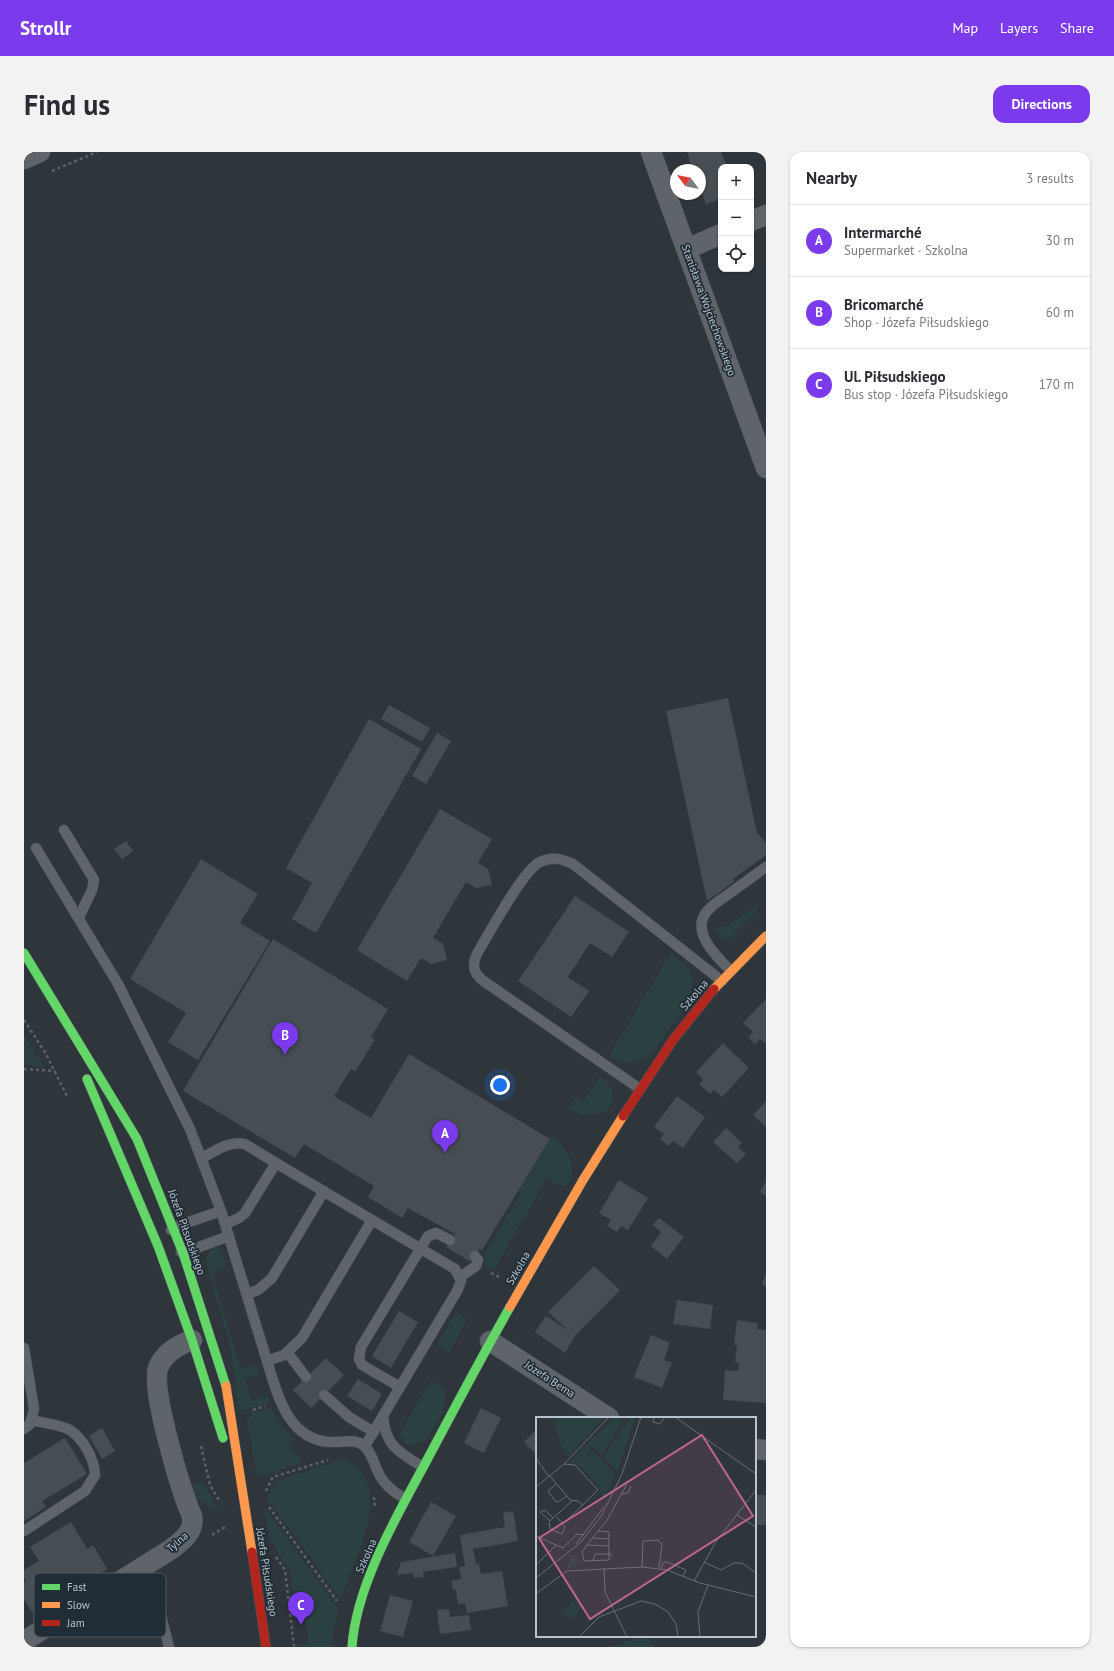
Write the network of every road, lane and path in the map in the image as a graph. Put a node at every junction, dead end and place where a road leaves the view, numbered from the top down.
1 (40, 152) edge
2 (97, 152) edge
3 (652, 152) edge
4 (24, 159) edge
5 (46, 174) dead end
6 (766, 215) edge
7 (754, 220) edge
8 (718, 235) edge
9 (687, 249) junction
10 (766, 468) edge
11 (64, 830) dead end
12 (36, 848) dead end
13 (766, 867) edge
14 (79, 917) junction
15 (766, 936) edge
16 (24, 953) edge
17 (731, 971) junction
18 (722, 981) junction
19 (50, 994) junction
20 (24, 1020) edge
21 (24, 1068) edge
22 (55, 1071) junction
23 (640, 1089) junction
24 (69, 1099) dead end
25 (202, 1158) junction
26 (276, 1163) junction
27 (324, 1191) junction
28 (221, 1211) junction
29 (372, 1220) junction
30 (225, 1224) junction
31 (174, 1227) junction
32 (229, 1236) junction
33 (450, 1240) dead end
34 (158, 1246) junction
35 (420, 1249) junction
36 (183, 1253) junction
37 (476, 1260) joint
38 (505, 1273) dead end
39 (460, 1277) junction
40 (247, 1294) junction
41 (192, 1340) junction
42 (490, 1341) junction
43 (24, 1348) edge
44 (288, 1352) junction
45 (267, 1361) junction
46 (306, 1377) dead end
47 (400, 1387) junction
48 (324, 1395) dead end
49 (383, 1416) junction
50 (607, 1417) edge
51 (31, 1420) junction
52 (24, 1429) edge
53 (374, 1432) junction
54 (200, 1440) dead end
55 (365, 1446) junction
56 (756, 1449) edge
57 (766, 1450) edge
58 (330, 1459) dead end
59 (423, 1467) junction
60 (374, 1493) dead end
61 (263, 1498) junction
62 (406, 1499) junction
63 (243, 1502) junction
64 (375, 1512) dead end
65 (24, 1531) edge
66 (145, 1565) junction
67 (132, 1573) edge
68 (148, 1573) edge
69 (339, 1604) dead end
70 (34, 1635) edge
71 (166, 1635) edge
72 (24, 1641) edge
73 (169, 1647) edge
74 (266, 1647) edge
75 (352, 1647) edge

1 - 4 street
2 - 5 path
3 - 9 street, Stanisława Wojciechowskiego
6 - 7 street
8 - 9 street
9 - 10 street, Stanisława Wojciechowskiego
11 - 14 lane
12 - 14 lane
13 - 17 lane
14 - 25 lane
15 - 17 street, Szkolna
16 - 19 street, Józefa Piłsudskiego
17 - 18 street, Szkolna
18 - 23 street, Szkolna
18 - 23 lane
19 - 31 street, Józefa Piłsudskiego
19 - 34 street, Józefa Piłsudskiego
20 - 22 path
21 - 22 path
22 - 24 path
23 - 42 street, Szkolna
25 - 26 lane
25 - 28 lane
26 - 27 lane
26 - 30 lane
27 - 29 lane
27 - 40 lane
28 - 30 lane
28 - 31 lane
29 - 35 lane
29 - 44 lane
30 - 32 lane
31 - 34 lane
31 - 36 street, Józefa Piłsudskiego
32 - 36 lane
32 - 40 lane
33 - 35 lane
34 - 36 lane
34 - 41 street, Józefa Piłsudskiego
35 - 39 lane
35 - 47 lane
36 - 63 street, Józefa Piłsudskiego
37 - 38 path
37 - 39 lane
39 - 47 lane
40 - 45 lane
41 - 63 street, Józefa Piłsudskiego
41 - 66 street, Tylna
42 - 50 street, Józefa Bema
42 - 59 street, Szkolna
43 - 51 lane
44 - 45 lane
44 - 46 lane
45 - 55 lane
47 - 49 lane
48 - 53 lane
49 - 53 lane
49 - 59 lane
51 - 52 lane
51 - 65 lane
53 - 55 lane
54 - 63 path
55 - 62 lane
56 - 57 street
58 - 61 path
59 - 62 street, Szkolna
60 - 64 path
61 - 63 path
61 - 69 path
62 - 75 street, Szkolna
63 - 74 street, Józefa Piłsudskiego
66 - 67 street, Tylna
66 - 68 lane
70 - 72 street, Tylna
71 - 73 lane

